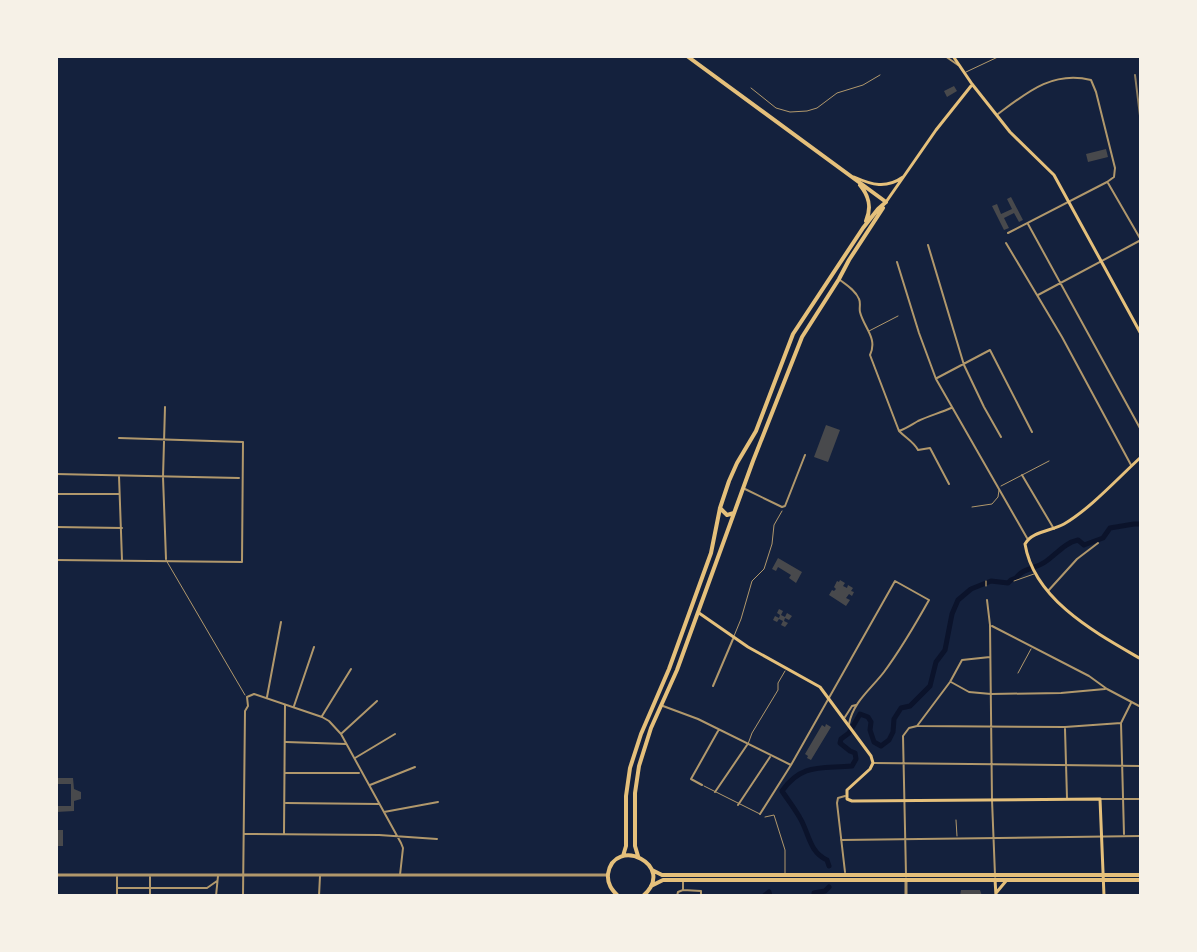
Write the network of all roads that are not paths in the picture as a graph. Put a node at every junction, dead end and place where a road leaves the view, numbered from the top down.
1 (687, 56) edge
2 (945, 56) edge
3 (953, 56) edge
4 (1000, 56) edge
5 (959, 66) junction
6 (964, 73) junction
7 (880, 75) dead end
8 (972, 84) junction
9 (751, 88) dead end
10 (997, 115) junction
11 (906, 174) junction
12 (849, 175) junction
13 (1107, 182) junction
14 (886, 202) junction
15 (1069, 203) junction
16 (1027, 223) junction
17 (863, 228) junction
18 (1008, 233) dead end
19 (1141, 240) edge
20 (1006, 243) dead end
21 (928, 245) dead end
22 (897, 262) dead end
23 (1102, 262) junction
24 (839, 279) junction
25 (1059, 283) junction
26 (1037, 295) junction
27 (898, 316) dead end
28 (869, 331) junction
29 (1141, 334) edge
30 (785, 356) junction
31 (793, 359) junction
32 (782, 364) junction
33 (964, 365) junction
34 (790, 368) junction
35 (936, 379) junction
36 (165, 407) dead end
37 (952, 408) junction
38 (1141, 430) edge
39 (899, 431) junction
40 (1032, 432) dead end
41 (1001, 437) dead end
42 (119, 438) dead end
43 (164, 440) junction
44 (742, 455) junction
45 (805, 455) dead end
46 (1141, 457) edge
47 (753, 461) junction
48 (1049, 461) dead end
49 (1132, 465) junction
50 (56, 474) edge
51 (119, 475) junction
52 (1022, 475) junction
53 (163, 477) junction
54 (241, 478) junction
55 (949, 484) dead end
56 (999, 487) junction
57 (744, 489) junction
58 (56, 494) edge
59 (121, 494) junction
60 (972, 507) dead end
61 (720, 508) junction
62 (782, 509) junction
63 (735, 513) junction
64 (56, 527) edge
65 (122, 528) junction
66 (1054, 529) junction
67 (1028, 539) junction
68 (1098, 543) dead end
69 (711, 553) junction
70 (719, 556) junction
71 (56, 560) edge
72 (122, 560) junction
73 (166, 560) junction
74 (1035, 572) junction
75 (1014, 581) dead end
76 (1047, 592) junction
77 (987, 600) dead end
78 (698, 612) junction
79 (281, 622) dead end
80 (990, 625) junction
81 (734, 638) junction
82 (678, 643) junction
83 (685, 646) junction
84 (314, 647) dead end
85 (1032, 647) junction
86 (991, 657) junction
87 (1141, 659) edge
88 (351, 669) dead end
89 (787, 669) junction
90 (1018, 673) dead end
91 (950, 682) junction
92 (713, 686) dead end
93 (1107, 689) junction
94 (991, 694) junction
95 (247, 697) junction
96 (267, 698) junction
97 (829, 698) junction
98 (377, 701) dead end
99 (1132, 702) junction
100 (285, 704) junction
101 (857, 705) junction
102 (662, 706) junction
103 (294, 707) junction
104 (1141, 707) edge
105 (851, 716) junction
106 (322, 717) junction
107 (844, 718) junction
108 (1121, 723) junction
109 (849, 725) junction
110 (917, 726) junction
111 (991, 727) junction
112 (1065, 727) junction
113 (719, 729) junction
114 (341, 734) junction
115 (395, 734) dead end
116 (284, 742) junction
117 (346, 744) junction
118 (748, 744) junction
119 (771, 756) junction
120 (354, 759) junction
121 (873, 763) junction
122 (902, 764) junction
123 (791, 765) junction
124 (992, 765) junction
125 (1066, 765) junction
126 (1122, 766) junction
127 (1141, 766) edge
128 (415, 767) dead end
129 (630, 768) junction
130 (362, 772) junction
131 (284, 773) junction
132 (638, 773) junction
133 (629, 775) junction
134 (702, 785) joint
135 (369, 786) junction
136 (715, 792) junction
137 (846, 792) junction
138 (1100, 799) junction
139 (1123, 799) junction
140 (1141, 799) edge
141 (992, 800) junction
142 (1067, 800) junction
143 (904, 801) junction
144 (438, 802) dead end
145 (285, 803) junction
146 (379, 804) junction
147 (738, 805) junction
148 (383, 812) junction
149 (760, 814) joint
150 (765, 817) dead end
151 (956, 820) dead end
152 (243, 834) junction
153 (284, 834) junction
154 (1101, 836) junction
155 (1124, 836) junction
156 (1141, 836) edge
157 (398, 837) junction
158 (437, 839) dead end
159 (906, 839) junction
160 (957, 839) junction
161 (994, 839) junction
162 (841, 840) junction
163 (623, 856) junction
164 (638, 856) junction
165 (652, 870) junction
166 (56, 875) edge
167 (117, 875) junction
168 (150, 875) junction
169 (243, 875) junction
170 (320, 875) junction
171 (400, 875) junction
172 (608, 875) junction
173 (785, 875) junction
174 (845, 876) junction
175 (218, 878) junction
176 (906, 878) junction
177 (995, 878) junction
178 (1103, 878) junction
179 (1141, 878) edge
180 (683, 880) junction
181 (700, 880) junction
182 (1006, 881) junction
183 (651, 886) junction
184 (150, 887) junction
185 (117, 888) junction
186 (183, 888) junction
187 (683, 890) junction
188 (700, 891) junction
189 (996, 894) edge
190 (117, 896) edge
191 (150, 896) edge
192 (183, 896) edge
193 (216, 896) edge
194 (243, 896) edge
195 (319, 896) edge
196 (618, 896) edge
197 (643, 896) edge
198 (677, 896) edge
199 (701, 896) edge
200 (906, 896) edge
201 (1104, 896) edge

1 - 12 main road
2 - 5 street
3 - 5 main road
4 - 6 lane
5 - 6 main road
6 - 8 main road
7 - 9 lane
8 - 10 main road
8 - 11 main road
10 - 13 street
10 - 15 main road
11 - 12 main road
11 - 14 main road
12 - 14 main road
12 - 17 main road
13 - 15 street
13 - 19 street
14 - 17 main road
14 - 24 main road
15 - 16 street
15 - 23 main road
16 - 18 street
16 - 25 street
17 - 30 main road
19 - 23 street
20 - 26 street
21 - 33 street
22 - 35 street
23 - 25 street
23 - 29 main road
24 - 28 street
24 - 31 main road
25 - 26 street
25 - 38 street
26 - 49 street
27 - 28 lane
28 - 39 street
30 - 31 main road
30 - 32 main road
31 - 34 main road
32 - 34 main road
32 - 44 main road
33 - 35 street
33 - 40 street
33 - 41 street
34 - 47 main road
35 - 37 street
36 - 43 street
37 - 39 street
37 - 56 street
39 - 55 street
42 - 43 street
43 - 53 street
43 - 54 street
44 - 47 main road
44 - 61 main road
45 - 62 street
46 - 49 main road
47 - 57 main road
48 - 52 lane
49 - 66 main road
50 - 51 street
51 - 53 street
51 - 59 street
52 - 56 lane
52 - 66 street
53 - 54 street
53 - 73 street
54 - 73 street
56 - 60 lane
56 - 67 street
57 - 62 street
57 - 63 main road
58 - 59 street
59 - 65 street
61 - 63 main road
61 - 69 main road
62 - 81 lane
63 - 70 main road
64 - 65 street
65 - 72 street
66 - 67 main road
67 - 74 main road
68 - 76 street
69 - 70 main road
69 - 82 main road
70 - 78 main road
71 - 72 street
72 - 73 street
73 - 95 lane
74 - 75 lane
74 - 76 main road
76 - 87 main road
77 - 80 street
78 - 81 main road
78 - 83 main road
79 - 96 street
80 - 85 street
80 - 86 street
81 - 89 main road
81 - 92 street
82 - 83 main road
82 - 129 main road
83 - 102 main road
84 - 103 street
85 - 90 lane
85 - 93 street
86 - 91 street
86 - 94 street
88 - 106 street
89 - 97 main road
89 - 118 lane
91 - 94 street
91 - 110 street
93 - 94 street
93 - 99 street
94 - 111 street
95 - 96 street
95 - 152 street
96 - 100 street
97 - 101 street
97 - 107 main road
97 - 123 street
98 - 114 street
99 - 104 street
99 - 108 street
100 - 103 street
100 - 116 street
101 - 105 street
101 - 107 street
102 - 113 street
102 - 132 main road
103 - 106 street
105 - 107 street
105 - 109 street
106 - 114 street
107 - 109 main road
108 - 112 street
108 - 126 street
109 - 121 main road
110 - 111 street
110 - 122 street
111 - 112 street
111 - 124 street
112 - 125 street
113 - 118 street
113 - 134 street
114 - 117 street
115 - 120 street
116 - 117 street
116 - 131 street
117 - 120 street
118 - 119 street
118 - 136 street
119 - 123 street
119 - 147 street
120 - 130 street
121 - 122 street
121 - 137 main road
122 - 124 street
122 - 143 street
123 - 149 street
124 - 125 street
124 - 141 street
125 - 126 street
125 - 142 street
126 - 127 street
126 - 139 street
128 - 135 street
129 - 132 main road
129 - 133 main road
130 - 131 street
130 - 135 street
131 - 145 street
132 - 133 main road
132 - 164 main road
133 - 163 main road
134 - 136 lane
135 - 146 street
136 - 147 lane
137 - 143 main road
137 - 162 street
138 - 139 street
138 - 142 main road
138 - 154 main road
139 - 140 street
139 - 155 street
141 - 142 main road
141 - 143 main road
141 - 161 street
143 - 159 street
144 - 148 street
145 - 146 street
145 - 153 street
146 - 148 street
147 - 149 lane
148 - 157 street
150 - 173 lane
151 - 160 lane
152 - 153 street
152 - 169 street
153 - 157 street
154 - 155 street
154 - 161 street
154 - 178 main road
155 - 156 street
157 - 158 street
157 - 171 street
159 - 160 street
159 - 162 street
159 - 176 street
160 - 161 street
161 - 177 street
162 - 174 street
163 - 164 main road
163 - 172 main road
164 - 165 main road
165 - 173 main road
165 - 183 main road
166 - 167 street
167 - 168 street
167 - 185 street
168 - 175 street
168 - 184 street
169 - 170 street
169 - 175 street
169 - 194 street
170 - 171 street
170 - 195 street
171 - 172 street
172 - 196 main road
173 - 174 main road
174 - 176 main road
175 - 186 street
175 - 193 street
176 - 177 main road
176 - 181 main road
176 - 200 street
177 - 178 main road
177 - 182 main road
177 - 189 main road
178 - 179 main road
178 - 182 main road
178 - 201 main road
180 - 181 main road
180 - 183 main road
180 - 187 street
181 - 188 street
182 - 189 main road
183 - 197 main road
184 - 185 street
184 - 186 street
184 - 191 street
185 - 190 street
186 - 192 street
187 - 188 street
187 - 198 street
188 - 199 street

